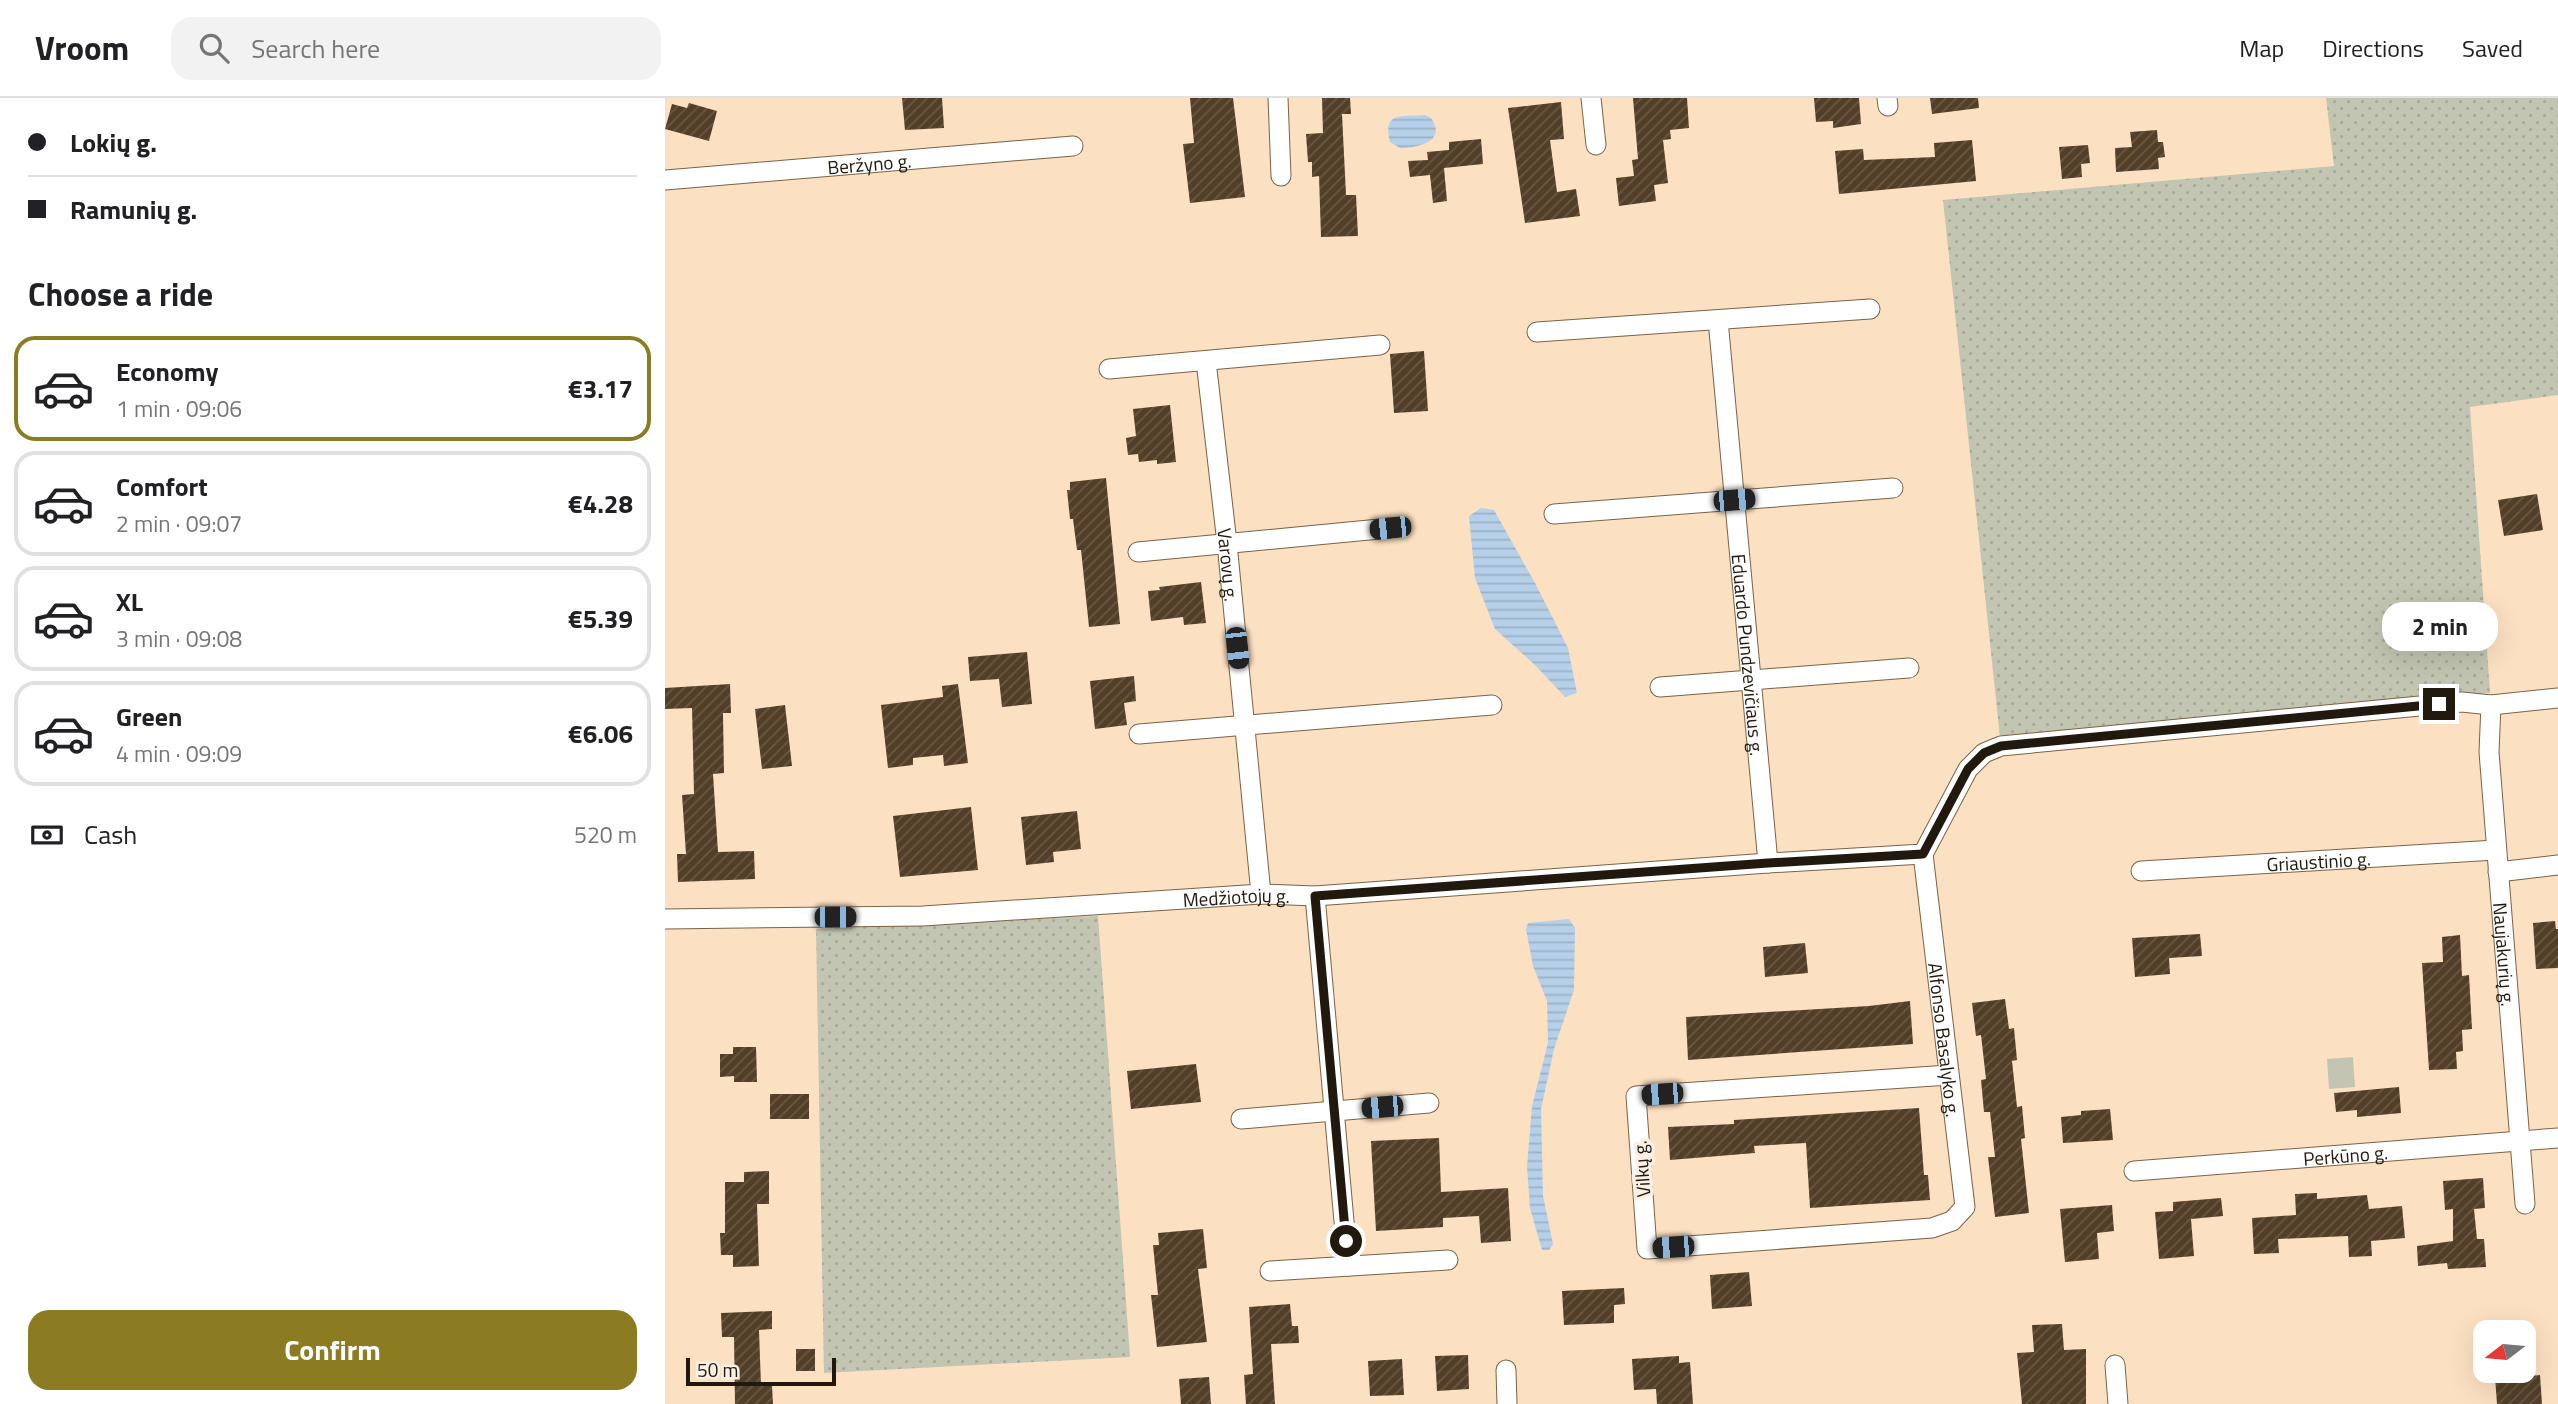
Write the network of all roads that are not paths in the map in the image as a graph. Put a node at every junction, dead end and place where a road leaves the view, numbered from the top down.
1 (1278, 98) edge
2 (1591, 98) edge
3 (1596, 145) dead end
4 (1073, 146) dead end
5 (1281, 176) dead end
6 (665, 180) edge
7 (1870, 309) dead end
8 (1718, 320) junction
9 (1537, 332) dead end
10 (1380, 345) dead end
11 (1206, 360) junction
12 (1109, 369) dead end
13 (1893, 488) dead end
14 (1734, 500) junction
15 (1554, 514) dead end
16 (1390, 528) dead end
17 (1227, 543) junction
18 (1138, 552) dead end
19 (1909, 668) dead end
20 (1751, 680) junction
21 (1660, 687) dead end
22 (2558, 698) edge
23 (1492, 705) dead end
24 (2491, 705) junction
25 (1245, 725) junction
26 (1139, 734) dead end
27 (2496, 850) junction
28 (1923, 854) junction
29 (1768, 863) junction
30 (2558, 865) edge
31 (2141, 871) dead end
32 (2498, 872) junction
33 (1261, 894) junction
34 (1315, 896) junction
35 (665, 919) edge
36 (1949, 1075) junction
37 (1429, 1102) dead end
38 (1334, 1111) junction
39 (1241, 1119) dead end
40 (2558, 1138) edge
41 (2521, 1141) junction
42 (2134, 1171) dead end
43 (2525, 1204) dead end
44 (1952, 1221) joint
45 (1448, 1261) dead end
46 (1348, 1266) junction
47 (1270, 1271) dead end
48 (2115, 1365) dead end
49 (1506, 1370) dead end
50 (1507, 1404) edge
51 (2118, 1404) edge

1 - 5 street
2 - 3 street
4 - 6 street, Beržyno g.
7 - 8 street
8 - 9 street
8 - 14 street, Eduardo Pundzevičiaus g.
10 - 11 street
11 - 12 street
11 - 17 street, Varovų g.
13 - 14 street
14 - 15 street
14 - 20 street, Eduardo Pundzevičiaus g.
16 - 17 street
17 - 18 street
17 - 25 street, Varovų g.
19 - 20 street
20 - 21 street
20 - 29 street, Eduardo Pundzevičiaus g.
22 - 24 street
23 - 25 street
24 - 27 street, Naujakurių g.
24 - 28 street
25 - 26 street
25 - 33 street, Varovų g.
27 - 31 street, Griaustinio g.
27 - 32 street, Naujakurių g.
28 - 29 street, Medžiotojų g.
28 - 36 street, Alfonso Basalyko g.
29 - 34 street, Medžiotojų g.
30 - 32 street
32 - 41 street, Naujakurių g.
33 - 34 street, Medžiotojų g.
33 - 35 street, Medžiotojų g.
34 - 38 street
36 - 44 street, Alfonso Basalyko g.
36 - 44 street, Vilkų g.
37 - 38 street
38 - 39 street
38 - 46 street
40 - 41 street, Perkūno g.
41 - 42 street, Perkūno g.
41 - 43 street, Naujakurių g.
45 - 46 street
46 - 47 street
48 - 51 street
49 - 50 street

